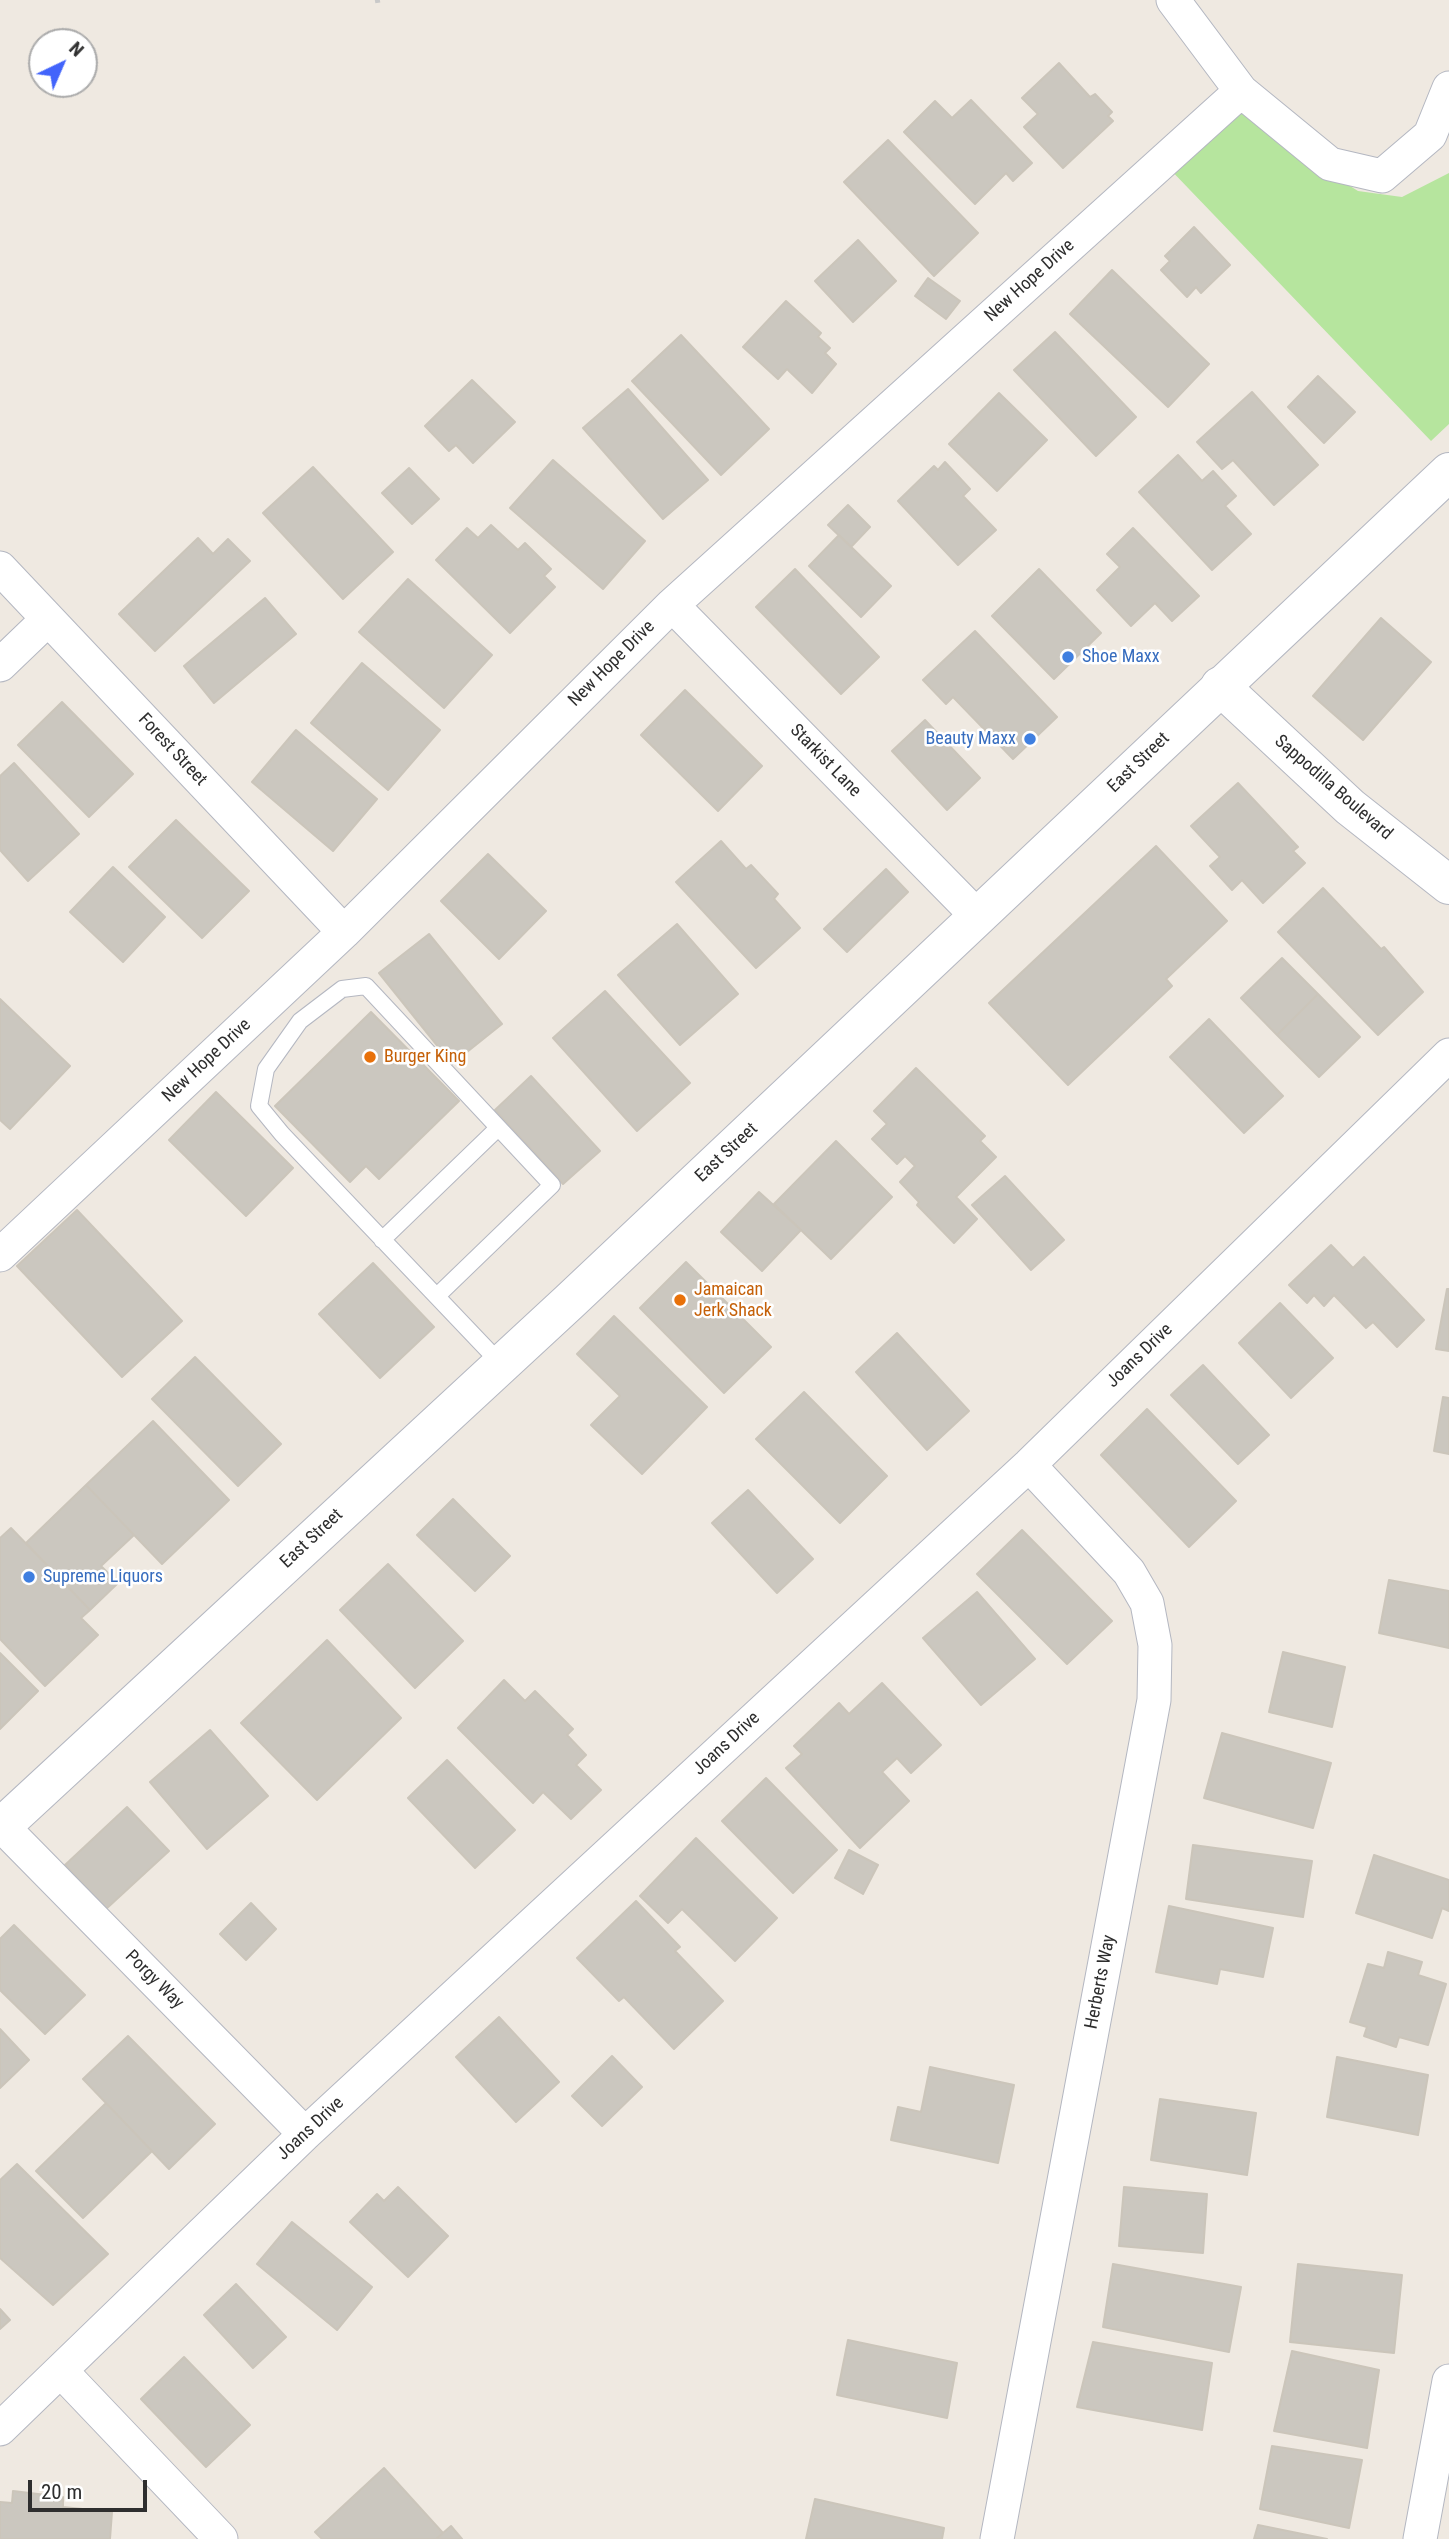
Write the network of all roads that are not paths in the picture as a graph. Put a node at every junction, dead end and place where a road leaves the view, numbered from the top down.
1 (1173, 0) edge
2 (1449, 88) edge
3 (1241, 91) junction
4 (1449, 472) edge
5 (0, 568) edge
6 (672, 605) junction
7 (48, 619) junction
8 (0, 665) edge
9 (1220, 686) junction
10 (1449, 885) edge
11 (978, 917) junction
12 (344, 932) junction
13 (1449, 1055) edge
14 (498, 1128) junction
15 (382, 1240) junction
16 (0, 1255) edge
17 (437, 1296) junction
18 (502, 1364) junction
19 (1028, 1465) junction
20 (1, 1827) edge
21 (305, 2134) junction
22 (61, 2371) junction
23 (1449, 2381) edge
24 (0, 2429) edge
25 (1440, 2478) edge
26 (221, 2539) edge
27 (996, 2539) edge
28 (1420, 2539) edge

1 - 3 street
2 - 3 street
3 - 6 street, New Hope Drive
4 - 9 main road, East Street
5 - 7 street, Forest Street
6 - 11 street, Starkist Lane
6 - 12 street, New Hope Drive
7 - 8 street
7 - 12 street, Forest Street
9 - 10 main road, Sappodilla Boulevard
9 - 11 main road, East Street
11 - 18 main road, East Street
12 - 16 street, New Hope Drive
13 - 19 street, Joans Drive
14 - 15 lane
14 - 15 lane
14 - 17 lane
15 - 17 lane
17 - 18 lane
18 - 20 main road, East Street
19 - 21 street, Joans Drive
19 - 27 street, Herberts Way
20 - 21 street, Porgy Way
21 - 22 street, Joans Drive
22 - 24 street, Joans Drive
22 - 26 street
23 - 25 street
25 - 28 street

